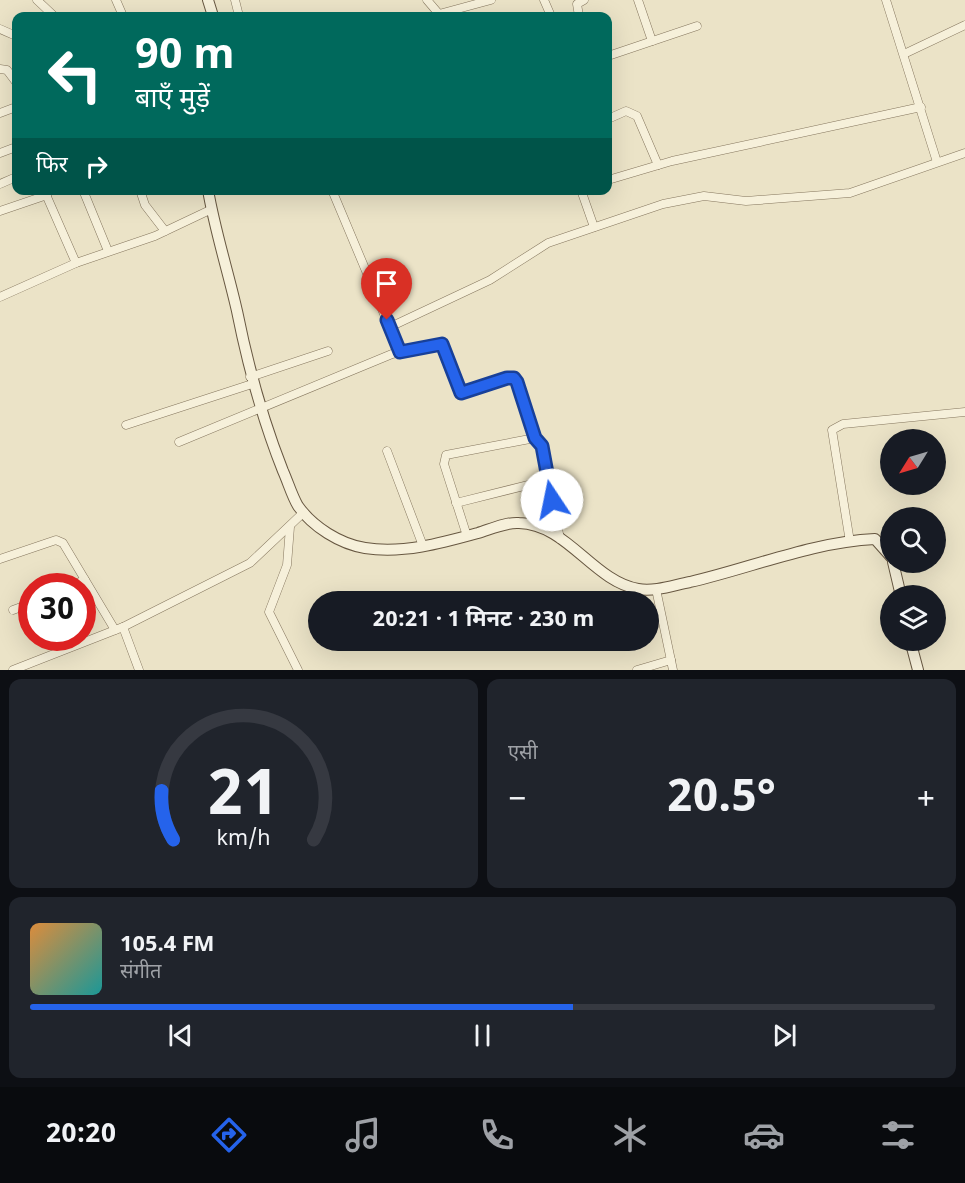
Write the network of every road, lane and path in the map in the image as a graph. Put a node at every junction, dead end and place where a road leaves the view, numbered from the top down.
1 (37, 0) edge
2 (427, 0) edge
3 (491, 0) edge
4 (584, 0) edge
5 (638, 0) edge
6 (886, 0) edge
7 (50, 12) edge
8 (437, 12) edge
9 (446, 12) edge
10 (578, 12) edge
11 (965, 25) edge
12 (697, 26) dead end
13 (652, 41) junction
14 (904, 54) junction
15 (612, 55) edge
16 (0, 69) edge
17 (12, 77) edge
18 (921, 107) junction
19 (612, 117) edge
20 (965, 153) edge
21 (937, 162) junction
22 (658, 165) junction
23 (612, 179) edge
24 (40, 195) edge
25 (46, 195) edge
26 (85, 195) edge
27 (142, 195) edge
28 (209, 195) edge
29 (334, 195) edge
30 (583, 195) edge
31 (212, 209) junction
32 (0, 212) edge
33 (594, 227) junction
34 (165, 231) junction
35 (108, 251) junction
36 (76, 263) junction
37 (0, 297) edge
38 (390, 327) junction
39 (328, 351) dead end
40 (400, 352) junction
41 (251, 380) junction
42 (260, 408) junction
43 (965, 412) edge
44 (126, 425) dead end
45 (535, 438) junction
46 (179, 442) dead end
47 (387, 451) dead end
48 (548, 480) junction
49 (456, 503) junction
50 (304, 512) junction
51 (291, 531) junction
52 (467, 536) junction
53 (560, 539) junction
54 (850, 542) junction
55 (880, 545) edge
56 (423, 546) junction
57 (0, 559) edge
58 (81, 573) edge
59 (647, 591) edge
60 (659, 594) edge
61 (96, 596) edge
62 (659, 599) edge
63 (18, 608) edge
64 (13, 610) dead end
65 (119, 628) junction
66 (913, 651) edge
67 (671, 660) junction
68 (13, 670) edge
69 (139, 670) edge
70 (298, 670) edge
71 (637, 670) edge
72 (673, 670) edge
73 (918, 670) edge

1 - 7 street
2 - 8 street
3 - 9 street
4 - 10 street
5 - 13 street
6 - 14 street
11 - 14 street
12 - 13 street
13 - 15 street
14 - 18 street
16 - 17 street
18 - 21 street
18 - 22 street
19 - 22 street
20 - 21 street
21 - 33 street
22 - 23 street
24 - 32 street
25 - 36 street
26 - 35 street
27 - 34 street
28 - 31 street
29 - 38 street
30 - 33 street
31 - 34 street
31 - 41 street
33 - 38 street
34 - 35 street
35 - 36 street
36 - 37 street
38 - 40 street
39 - 41 street
40 - 42 street
40 - 45 street
41 - 42 street
41 - 44 street
42 - 46 street
42 - 50 street
43 - 54 street
45 - 48 street
45 - 49 street
47 - 56 street
48 - 49 street
48 - 53 street
49 - 52 street
50 - 51 street
50 - 56 street
51 - 65 street
51 - 70 street
52 - 53 street
52 - 56 street
53 - 59 street
54 - 55 street
54 - 60 street
57 - 58 street
61 - 65 street
62 - 67 street
63 - 64 street
65 - 68 street
65 - 69 street
66 - 73 street
67 - 71 street
67 - 72 street

